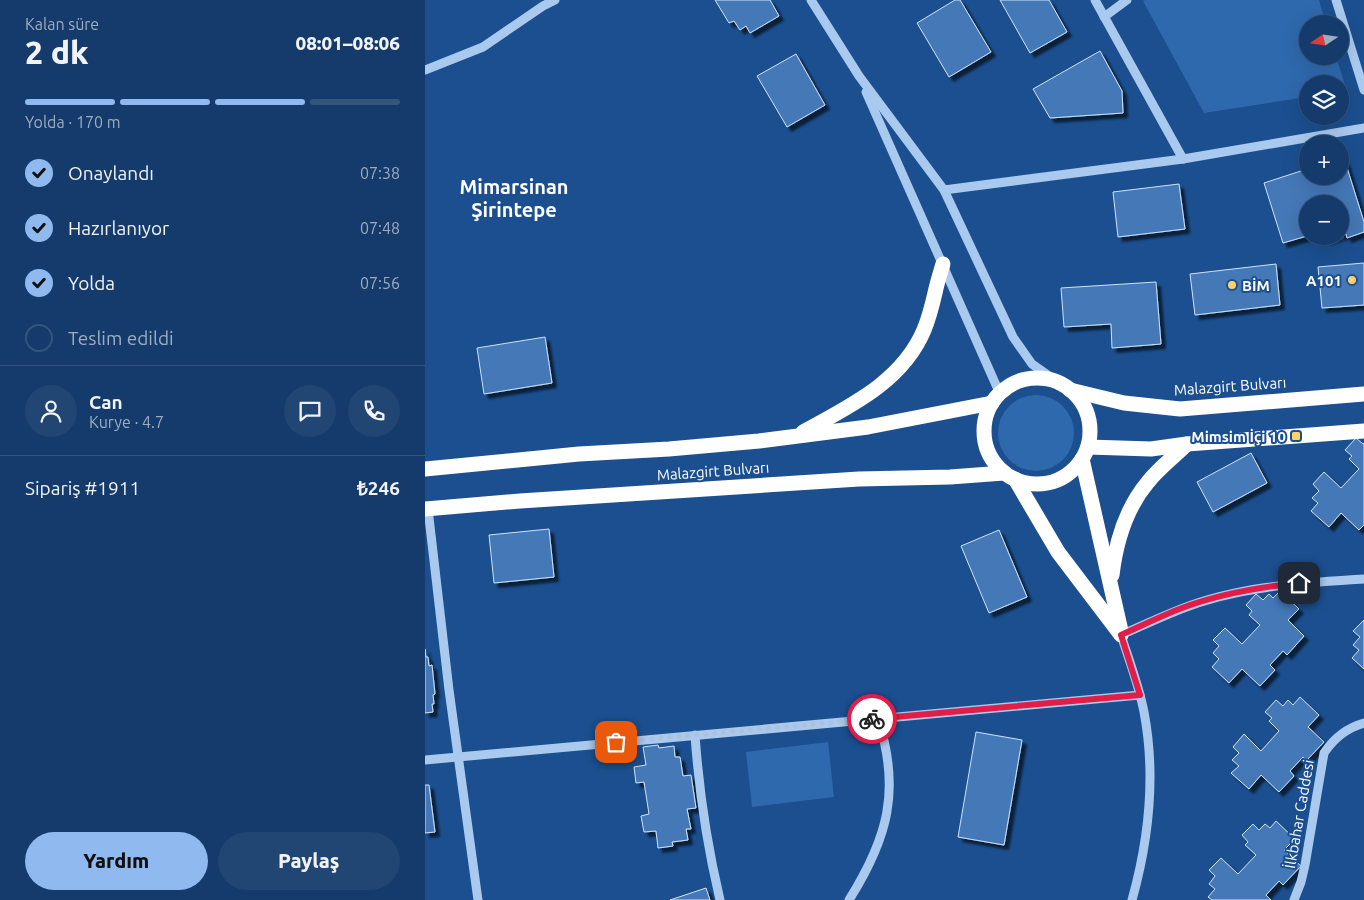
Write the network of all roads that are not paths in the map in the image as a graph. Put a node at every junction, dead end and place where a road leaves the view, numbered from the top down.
1 (555, 0) edge
2 (811, 0) edge
3 (1095, 0) edge
4 (1127, 0) edge
5 (1336, 0) edge
6 (1104, 17) junction
7 (425, 70) edge
8 (859, 76) junction
9 (1364, 90) edge
10 (1364, 128) edge
11 (1183, 159) junction
12 (944, 190) junction
13 (943, 264) junction
14 (1065, 387) junction
15 (1364, 394) edge
16 (996, 399) junction
17 (1364, 430) edge
18 (794, 437) junction
19 (1187, 444) junction
20 (1085, 453) junction
21 (425, 469) edge
22 (1010, 476) junction
23 (427, 509) edge
24 (1364, 579) edge
25 (1111, 586) junction
26 (1121, 635) junction
27 (1140, 695) junction
28 (878, 719) junction
29 (1364, 723) edge
30 (695, 735) junction
31 (458, 757) junction
32 (425, 760) edge
33 (478, 900) edge
34 (720, 900) edge
35 (849, 900) edge
36 (1132, 900) edge
37 (1294, 900) edge

1 - 7 street
2 - 8 street
3 - 6 street
4 - 6 street
5 - 9 street
6 - 11 street
8 - 12 street
8 - 13 street
10 - 11 street
11 - 12 street
12 - 14 street
13 - 16 street
13 - 18 highway
14 - 15 highway, Malazgirt Bulvarı
14 - 16 highway
14 - 20 highway
16 - 18 highway, Malazgirt Bulvarı
16 - 22 highway
17 - 19 highway
18 - 21 highway, Malazgirt Bulvarı
19 - 20 highway
19 - 25 highway
20 - 22 highway
20 - 25 highway
22 - 23 highway, Malazgirt Bulvarı
22 - 26 highway
23 - 31 street
24 - 26 street
25 - 26 highway
26 - 27 street
27 - 28 street
27 - 36 street
28 - 30 street
28 - 35 street
29 - 37 street, İlkbahar Caddesi
30 - 31 street
30 - 34 street
31 - 32 street
31 - 33 street

